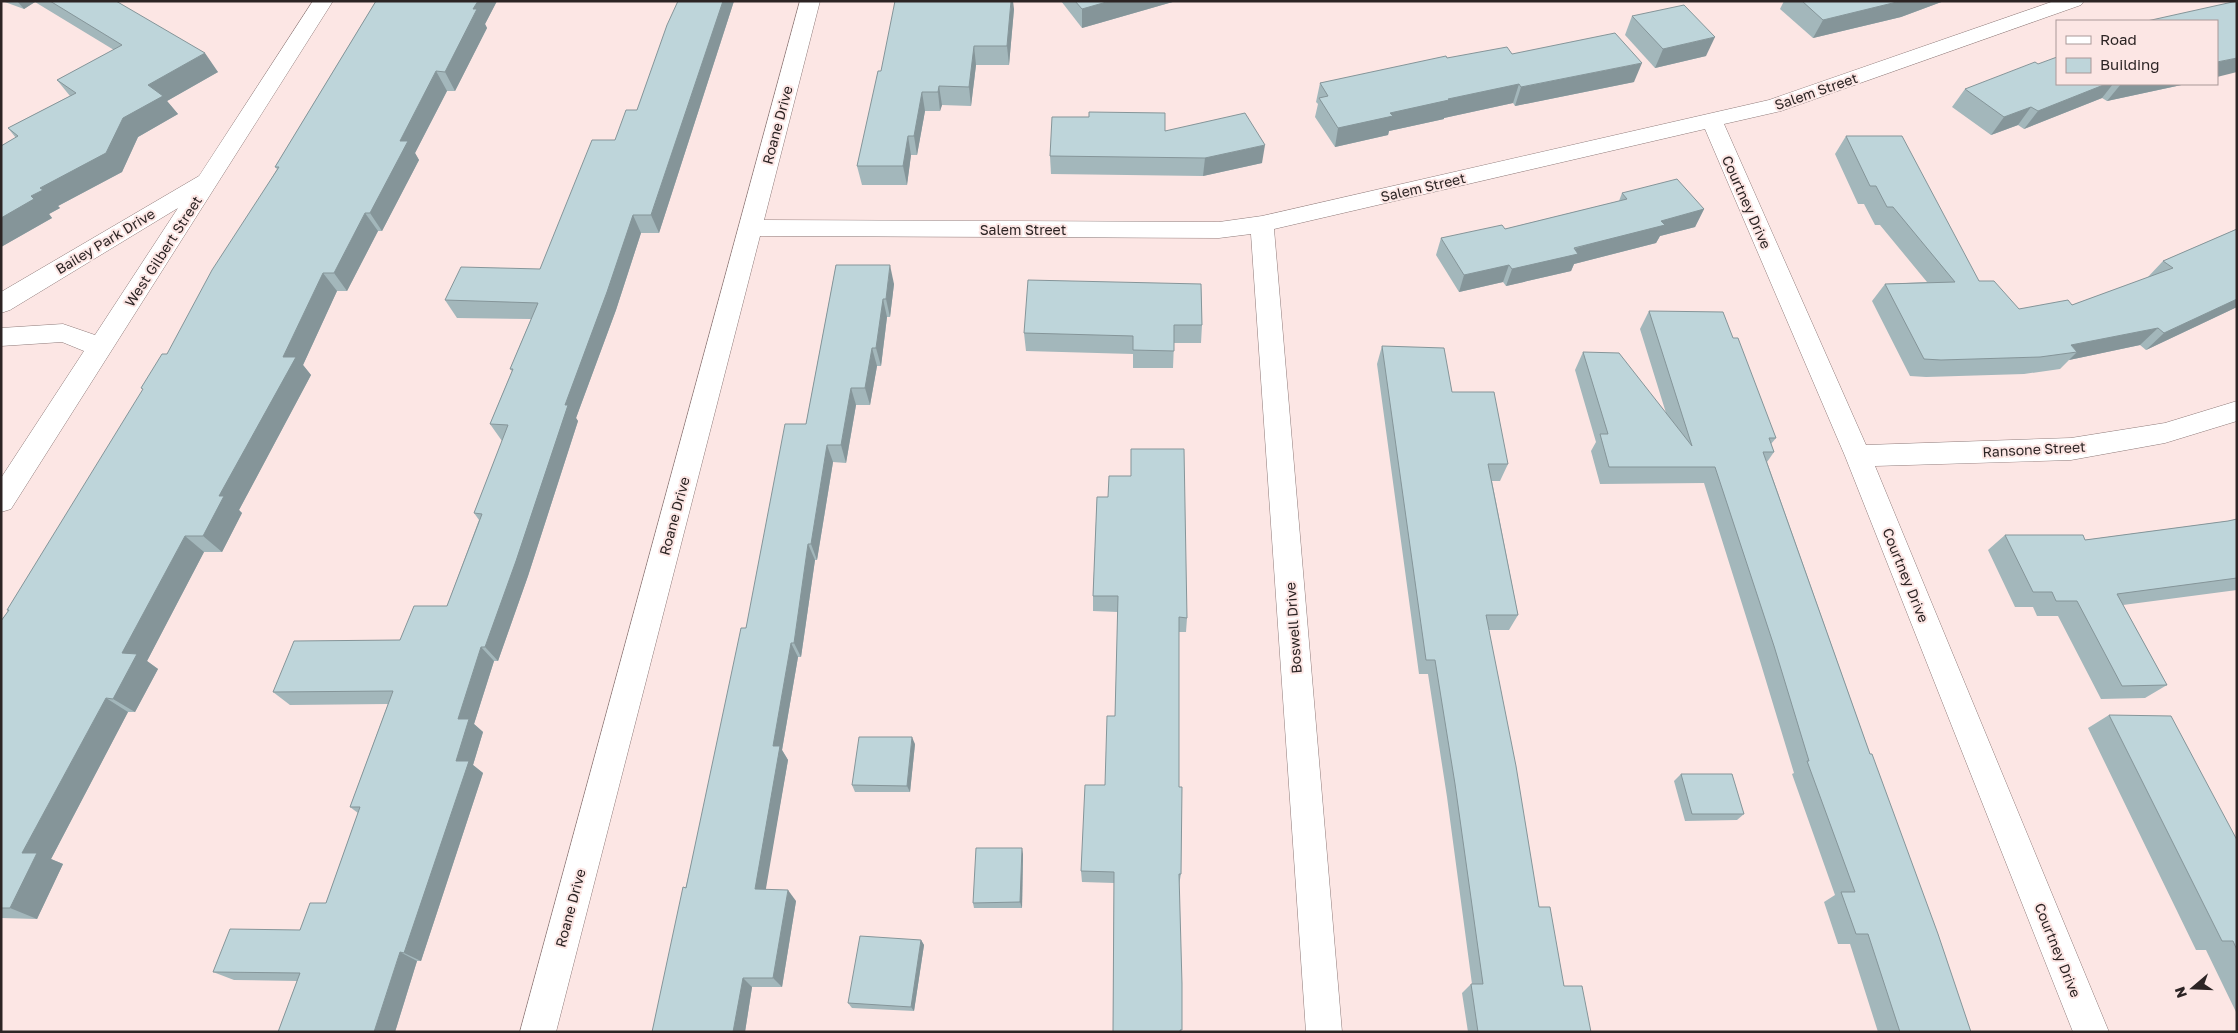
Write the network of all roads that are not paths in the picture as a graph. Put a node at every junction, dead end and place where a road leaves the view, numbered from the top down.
1 (324, 1) edge
2 (810, 1) edge
3 (2074, 1) edge
4 (1712, 121) junction
5 (210, 178) junction
6 (1262, 224) junction
7 (750, 228) junction
8 (1, 304) edge
9 (1, 337) edge
10 (101, 346) junction
11 (2237, 411) edge
12 (1858, 456) junction
13 (1, 501) edge
14 (538, 1032) edge
15 (1324, 1032) edge
16 (2092, 1032) edge

1 - 5 street, West Gilbert Street
2 - 7 street, Roane Drive
3 - 4 street, Salem Street
4 - 6 street, Salem Street
4 - 12 street, Courtney Drive
5 - 8 street, Bailey Park Drive
5 - 10 street, West Gilbert Street
6 - 7 street, Salem Street
6 - 15 street, Boswell Drive
7 - 14 street, Roane Drive
9 - 10 street
10 - 13 street, West Gilbert Street
11 - 12 street, Ransone Street
12 - 16 street, Courtney Drive

